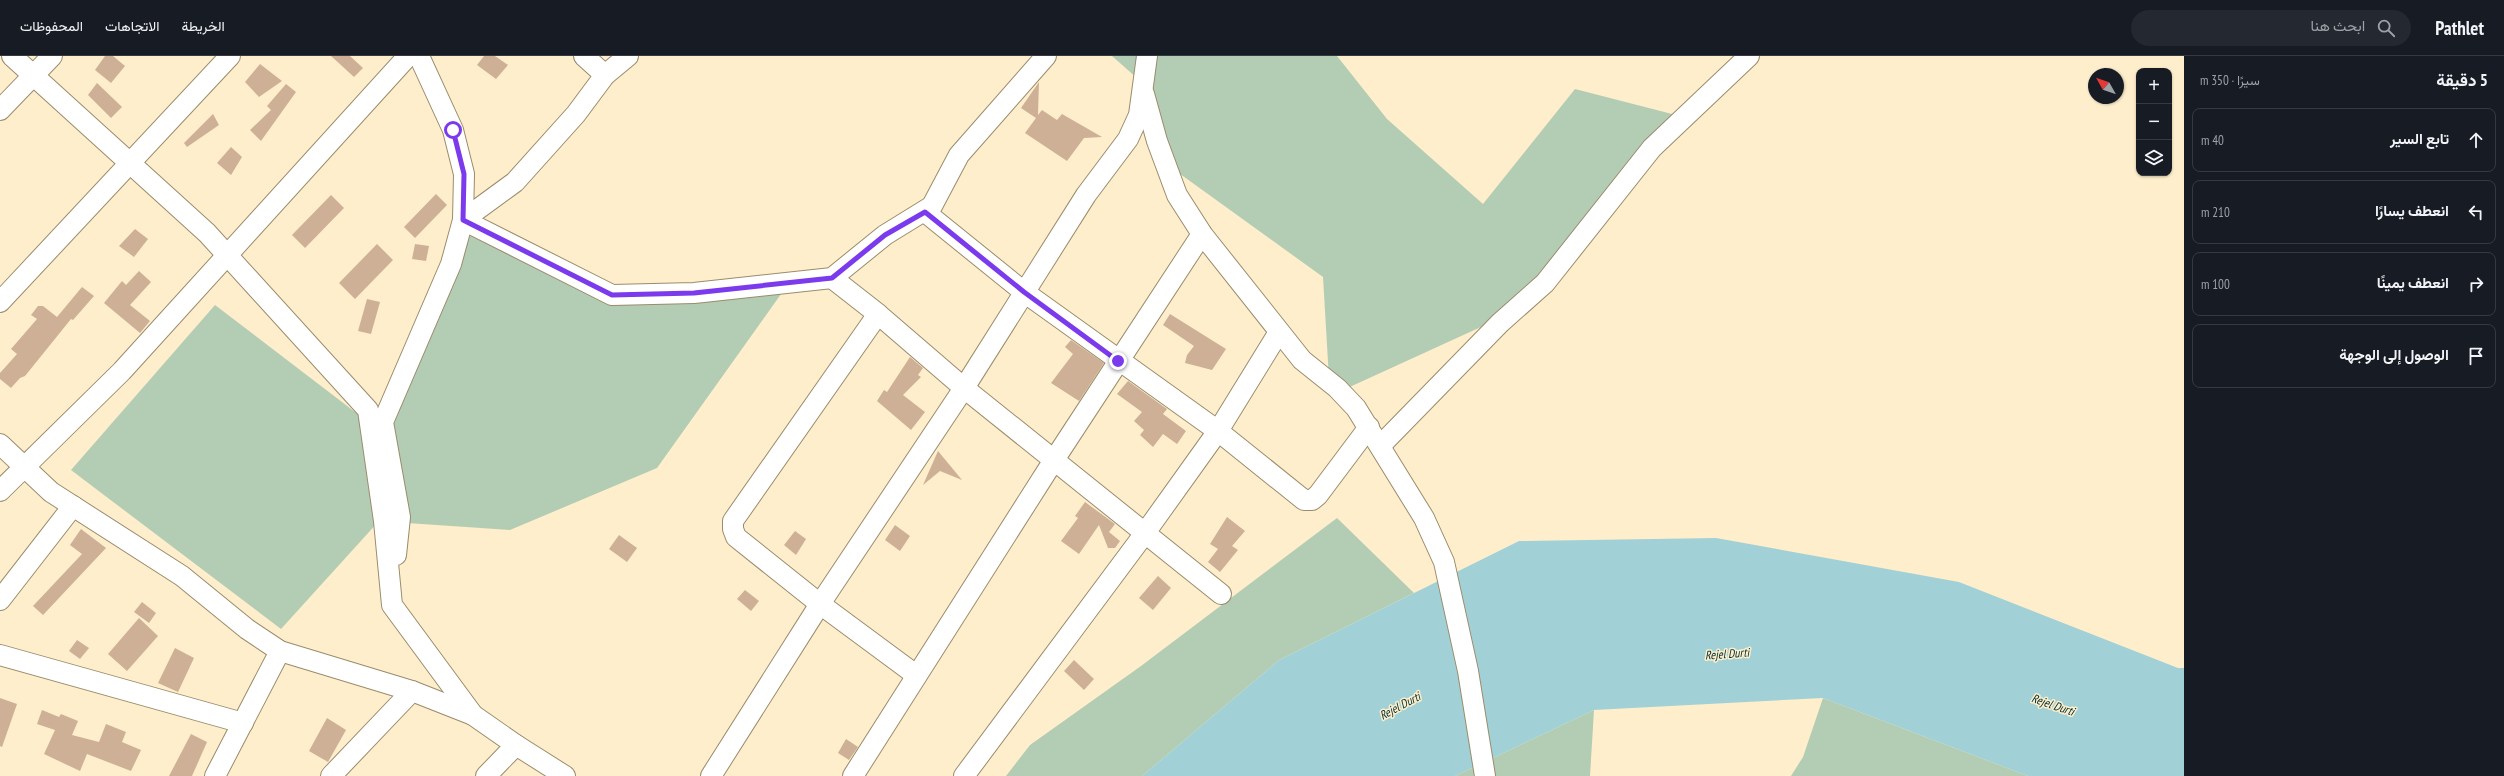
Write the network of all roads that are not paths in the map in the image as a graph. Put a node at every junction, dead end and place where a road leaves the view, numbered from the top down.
1 (12, 56) edge
2 (52, 56) edge
3 (230, 56) edge
4 (408, 56) edge
5 (419, 56) edge
6 (584, 56) edge
7 (628, 56) edge
8 (1046, 56) edge
9 (1147, 56) edge
10 (1750, 56) edge
11 (605, 75) junction
12 (33, 76) junction
13 (1142, 88) junction
14 (0, 110) edge
15 (129, 163) junction
16 (925, 212) junction
17 (463, 220) junction
18 (1202, 234) junction
19 (227, 256) junction
20 (832, 278) junction
21 (1024, 292) junction
22 (0, 302) edge
23 (878, 314) junction
24 (1280, 332) junction
25 (1118, 361) junction
26 (964, 388) junction
27 (1369, 427) junction
28 (1218, 431) junction
29 (0, 444) edge
30 (1380, 446) junction
31 (1054, 460) junction
32 (24, 468) junction
33 (0, 491) edge
34 (73, 506) junction
35 (1145, 533) junction
36 (1221, 594) dead end
37 (0, 600) edge
38 (820, 604) junction
39 (392, 605) junction
40 (280, 651) junction
41 (0, 655) edge
42 (916, 675) junction
43 (412, 691) junction
44 (473, 715) junction
45 (243, 723) junction
46 (516, 746) junction
47 (215, 776) edge
48 (331, 776) edge
49 (486, 776) edge
50 (565, 776) edge
51 (711, 776) edge
52 (854, 776) edge
53 (964, 776) edge
54 (1485, 776) edge

1 - 12 street
2 - 12 street
3 - 15 street
4 - 19 street
5 - 17 street
6 - 11 street
7 - 11 street
8 - 16 street
9 - 13 street
10 - 30 street
11 - 17 street
12 - 14 street
12 - 15 street
13 - 18 street
13 - 21 street
15 - 19 street
15 - 22 street
16 - 20 street
16 - 21 street
17 - 20 street
17 - 39 street
18 - 24 street
18 - 25 street
19 - 32 street
19 - 39 street
20 - 23 street
21 - 25 street
21 - 26 street
23 - 26 street
23 - 38 street
24 - 27 street
24 - 28 street
25 - 28 street
25 - 31 street
26 - 31 street
26 - 38 street
27 - 28 street
27 - 30 street
28 - 35 street
29 - 32 street
30 - 54 street
31 - 35 street
31 - 42 street
32 - 33 street
32 - 34 street
34 - 37 street
34 - 40 street
35 - 36 street
35 - 53 street
38 - 42 street
38 - 51 street
39 - 44 street
40 - 43 street
40 - 45 street
41 - 45 street
42 - 52 street
43 - 44 street
43 - 48 street
44 - 46 street
45 - 47 street
46 - 49 street
46 - 50 street

